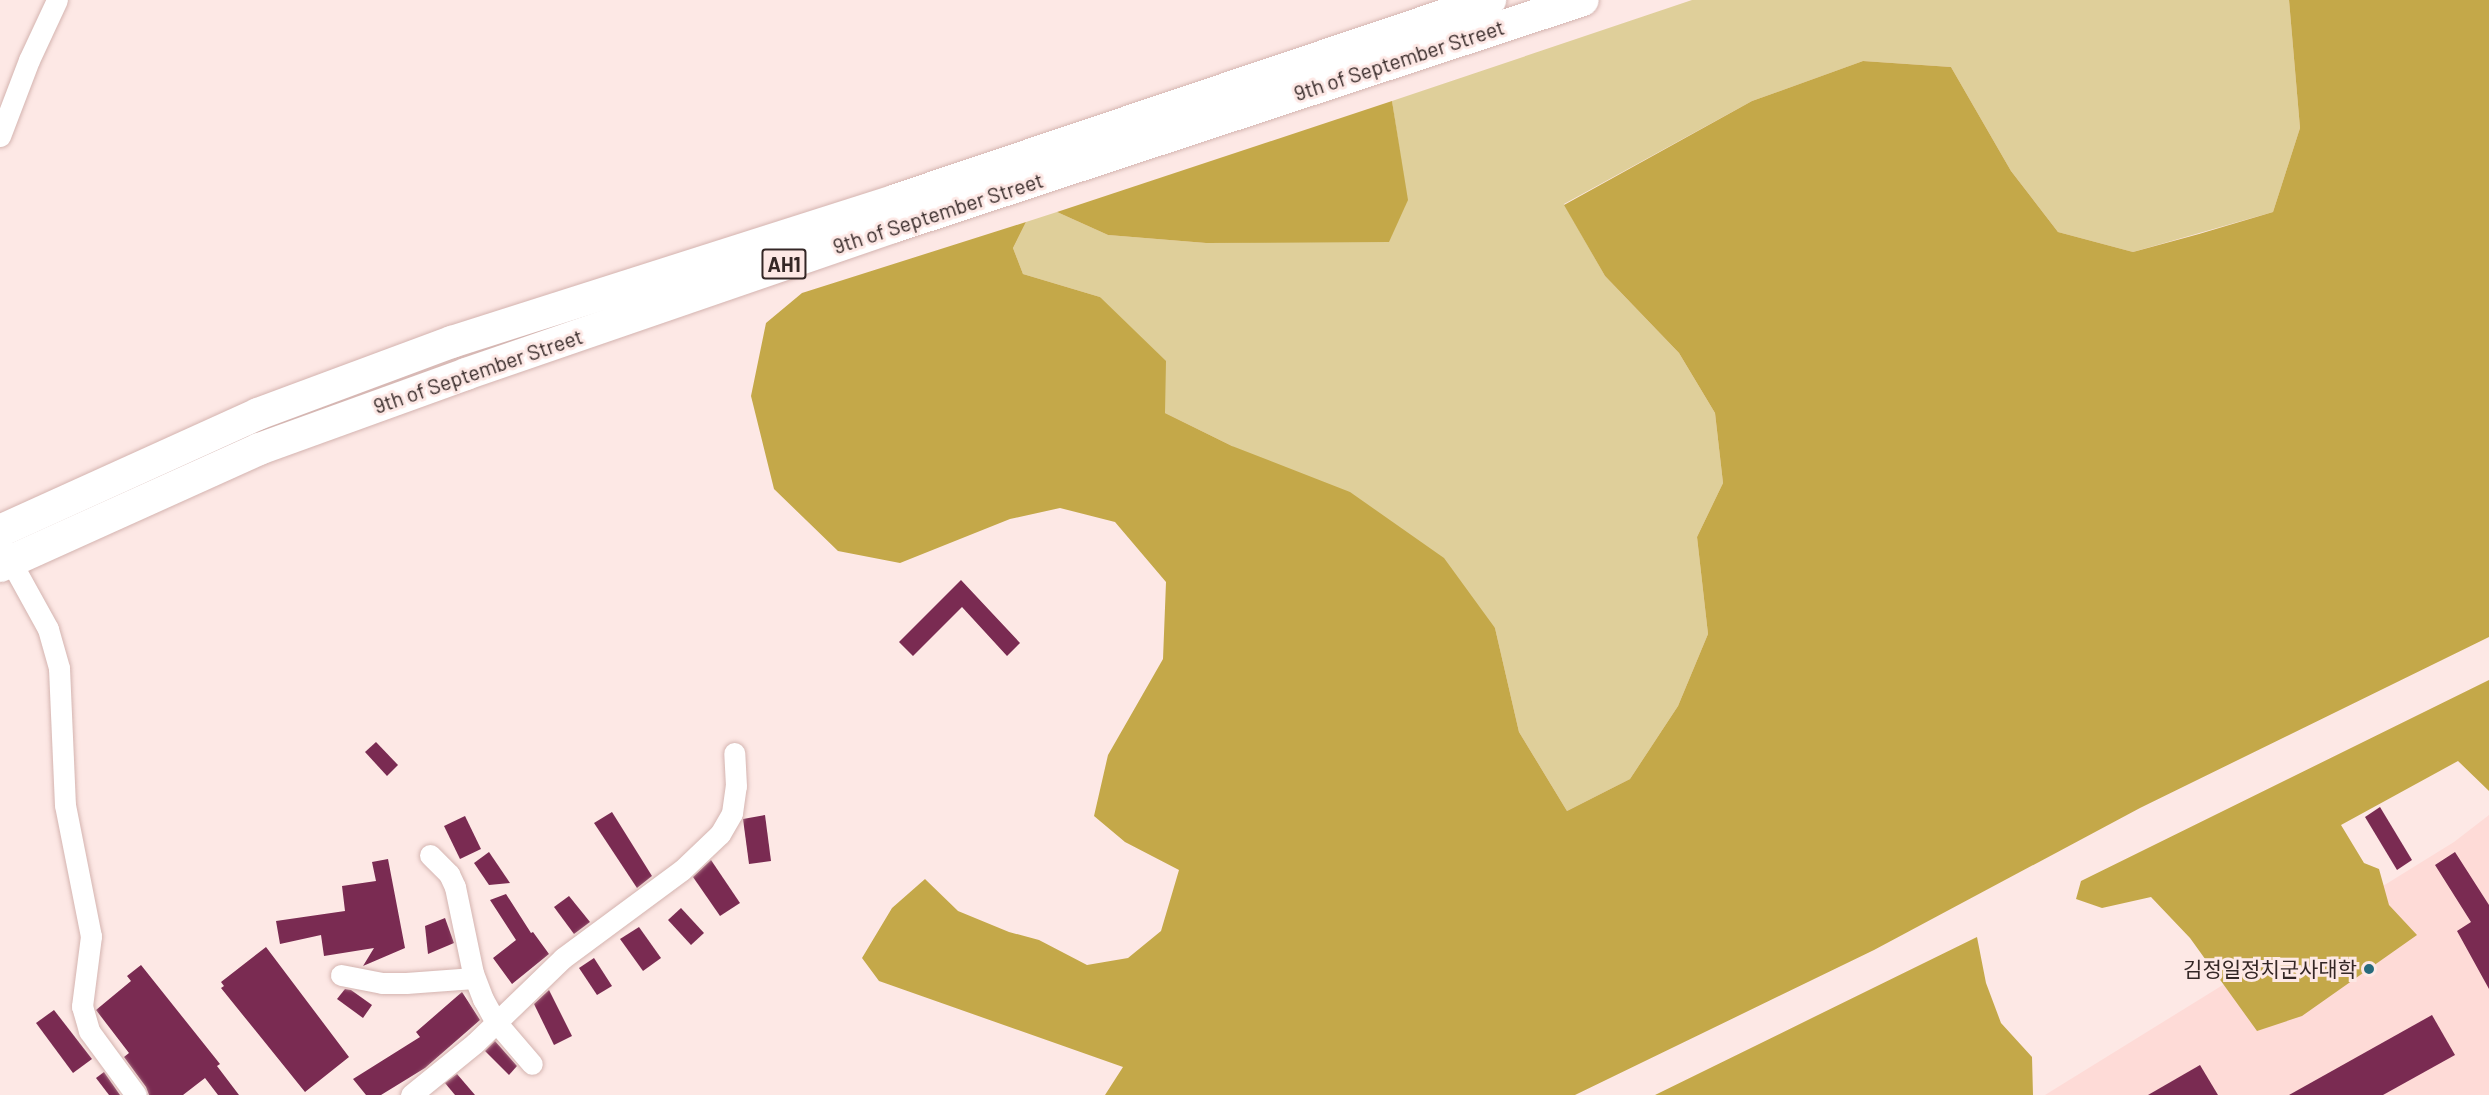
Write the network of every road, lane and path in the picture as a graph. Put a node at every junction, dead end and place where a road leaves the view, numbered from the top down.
1 (57, 0) edge
2 (1490, 0) edge
3 (1583, 0) edge
4 (0, 136) edge
5 (0, 531) edge
6 (4, 556) edge
7 (734, 753) dead end
8 (430, 855) dead end
9 (341, 975) dead end
10 (474, 978) junction
11 (496, 1022) junction
12 (532, 1064) dead end
13 (136, 1095) edge
14 (411, 1095) edge

1 - 4 street
2 - 5 highway, 9th of September Street / AH1
3 - 6 highway, 9th of September Street / AH1
6 - 13 street
7 - 11 street
8 - 10 street
9 - 10 street
10 - 11 street
11 - 12 street
11 - 14 street

